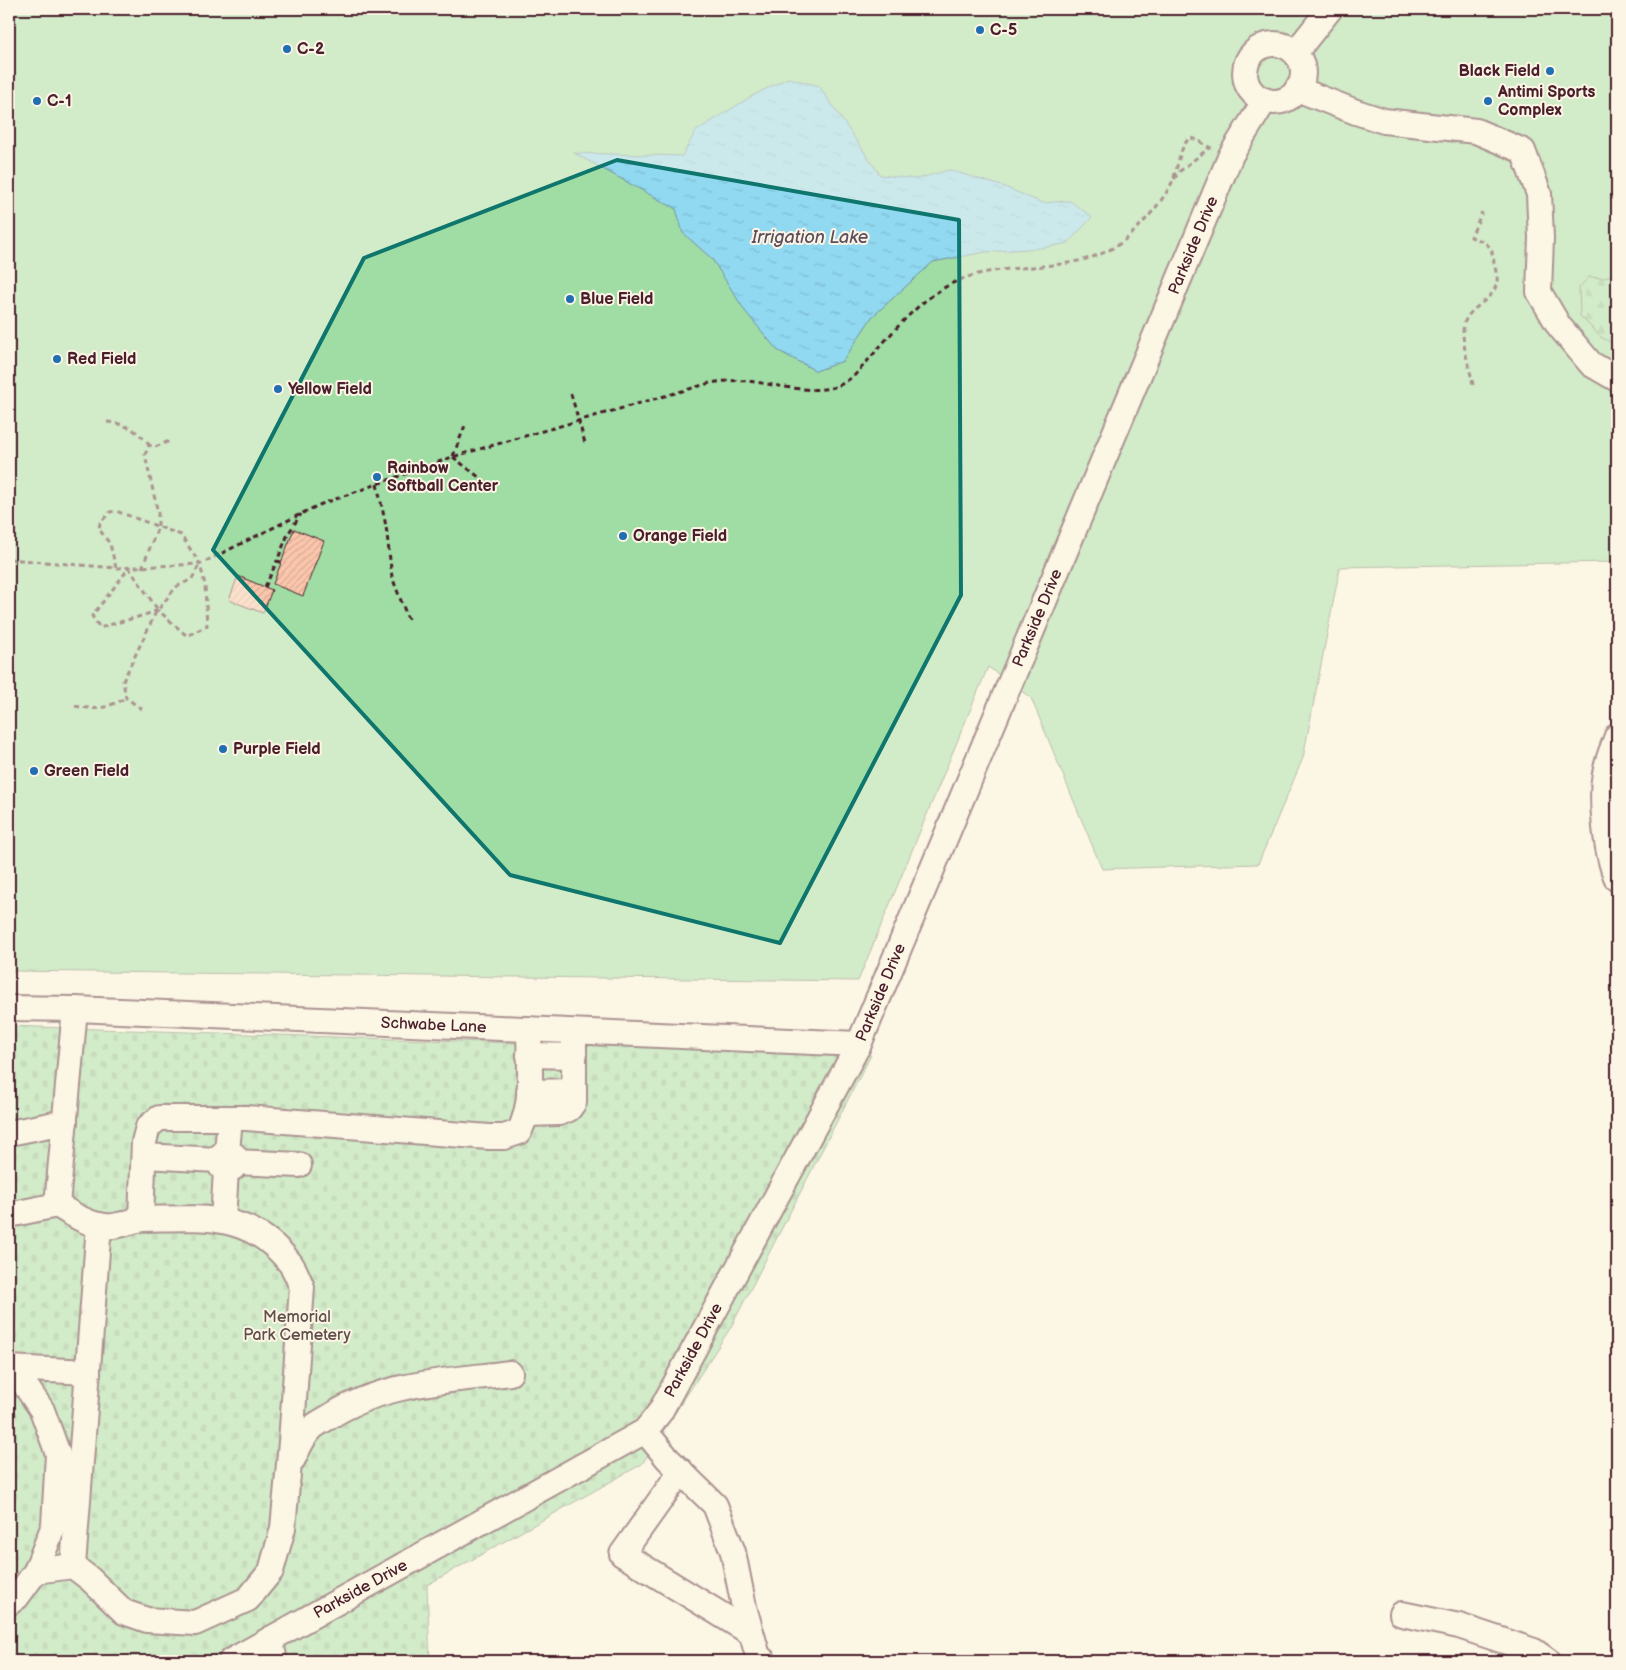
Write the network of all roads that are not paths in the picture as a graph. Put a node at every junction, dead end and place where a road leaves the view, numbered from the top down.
1 (1330, 9) edge
2 (1295, 53) junction
3 (1297, 89) junction
4 (1265, 100) junction
5 (1617, 379) edge
6 (1617, 736) edge
7 (1617, 879) edge
8 (9, 1008) edge
9 (75, 1009) junction
10 (529, 1029) junction
11 (574, 1032) junction
12 (859, 1044) junction
13 (529, 1055) junction
14 (574, 1056) junction
15 (528, 1103) junction
16 (230, 1118) junction
17 (65, 1122) junction
18 (9, 1133) edge
19 (144, 1156) junction
20 (227, 1161) junction
21 (299, 1165) dead end
22 (57, 1205) junction
23 (9, 1215) edge
24 (141, 1219) junction
25 (223, 1221) junction
26 (99, 1225) junction
27 (9, 1368) edge
28 (88, 1372) junction
29 (510, 1373) dead end
30 (645, 1431) junction
31 (681, 1471) junction
32 (288, 1473) junction
33 (72, 1566) junction
34 (36, 1571) junction
35 (9, 1603) edge
36 (1402, 1614) dead end
37 (751, 1633) junction
38 (273, 1650) edge
39 (231, 1661) edge
40 (764, 1661) edge
41 (1548, 1661) edge

1 - 2 street
2 - 3 street
2 - 4 street
3 - 4 street
3 - 5 street
4 - 12 street, Parkside Drive
6 - 7 street
8 - 9 street, Schwabe Lane
9 - 10 street, Schwabe Lane
9 - 17 street
10 - 11 street, Schwabe Lane
10 - 13 street
11 - 12 street, Schwabe Lane
11 - 14 street
12 - 30 street, Parkside Drive
13 - 14 street
13 - 15 street
14 - 15 street
15 - 16 street
16 - 19 street
16 - 20 street
17 - 18 street
17 - 22 street
19 - 20 street
19 - 24 street
20 - 21 street
20 - 25 street
22 - 23 street
22 - 26 street
24 - 25 street
24 - 26 street
25 - 32 street
26 - 28 street
27 - 28 street
27 - 34 street
28 - 33 street
29 - 32 street
30 - 31 street
30 - 38 street, Parkside Drive
31 - 37 street
31 - 37 street
32 - 33 street
33 - 34 street
34 - 35 street
36 - 41 street
37 - 40 street
38 - 39 street, Parkside Drive

